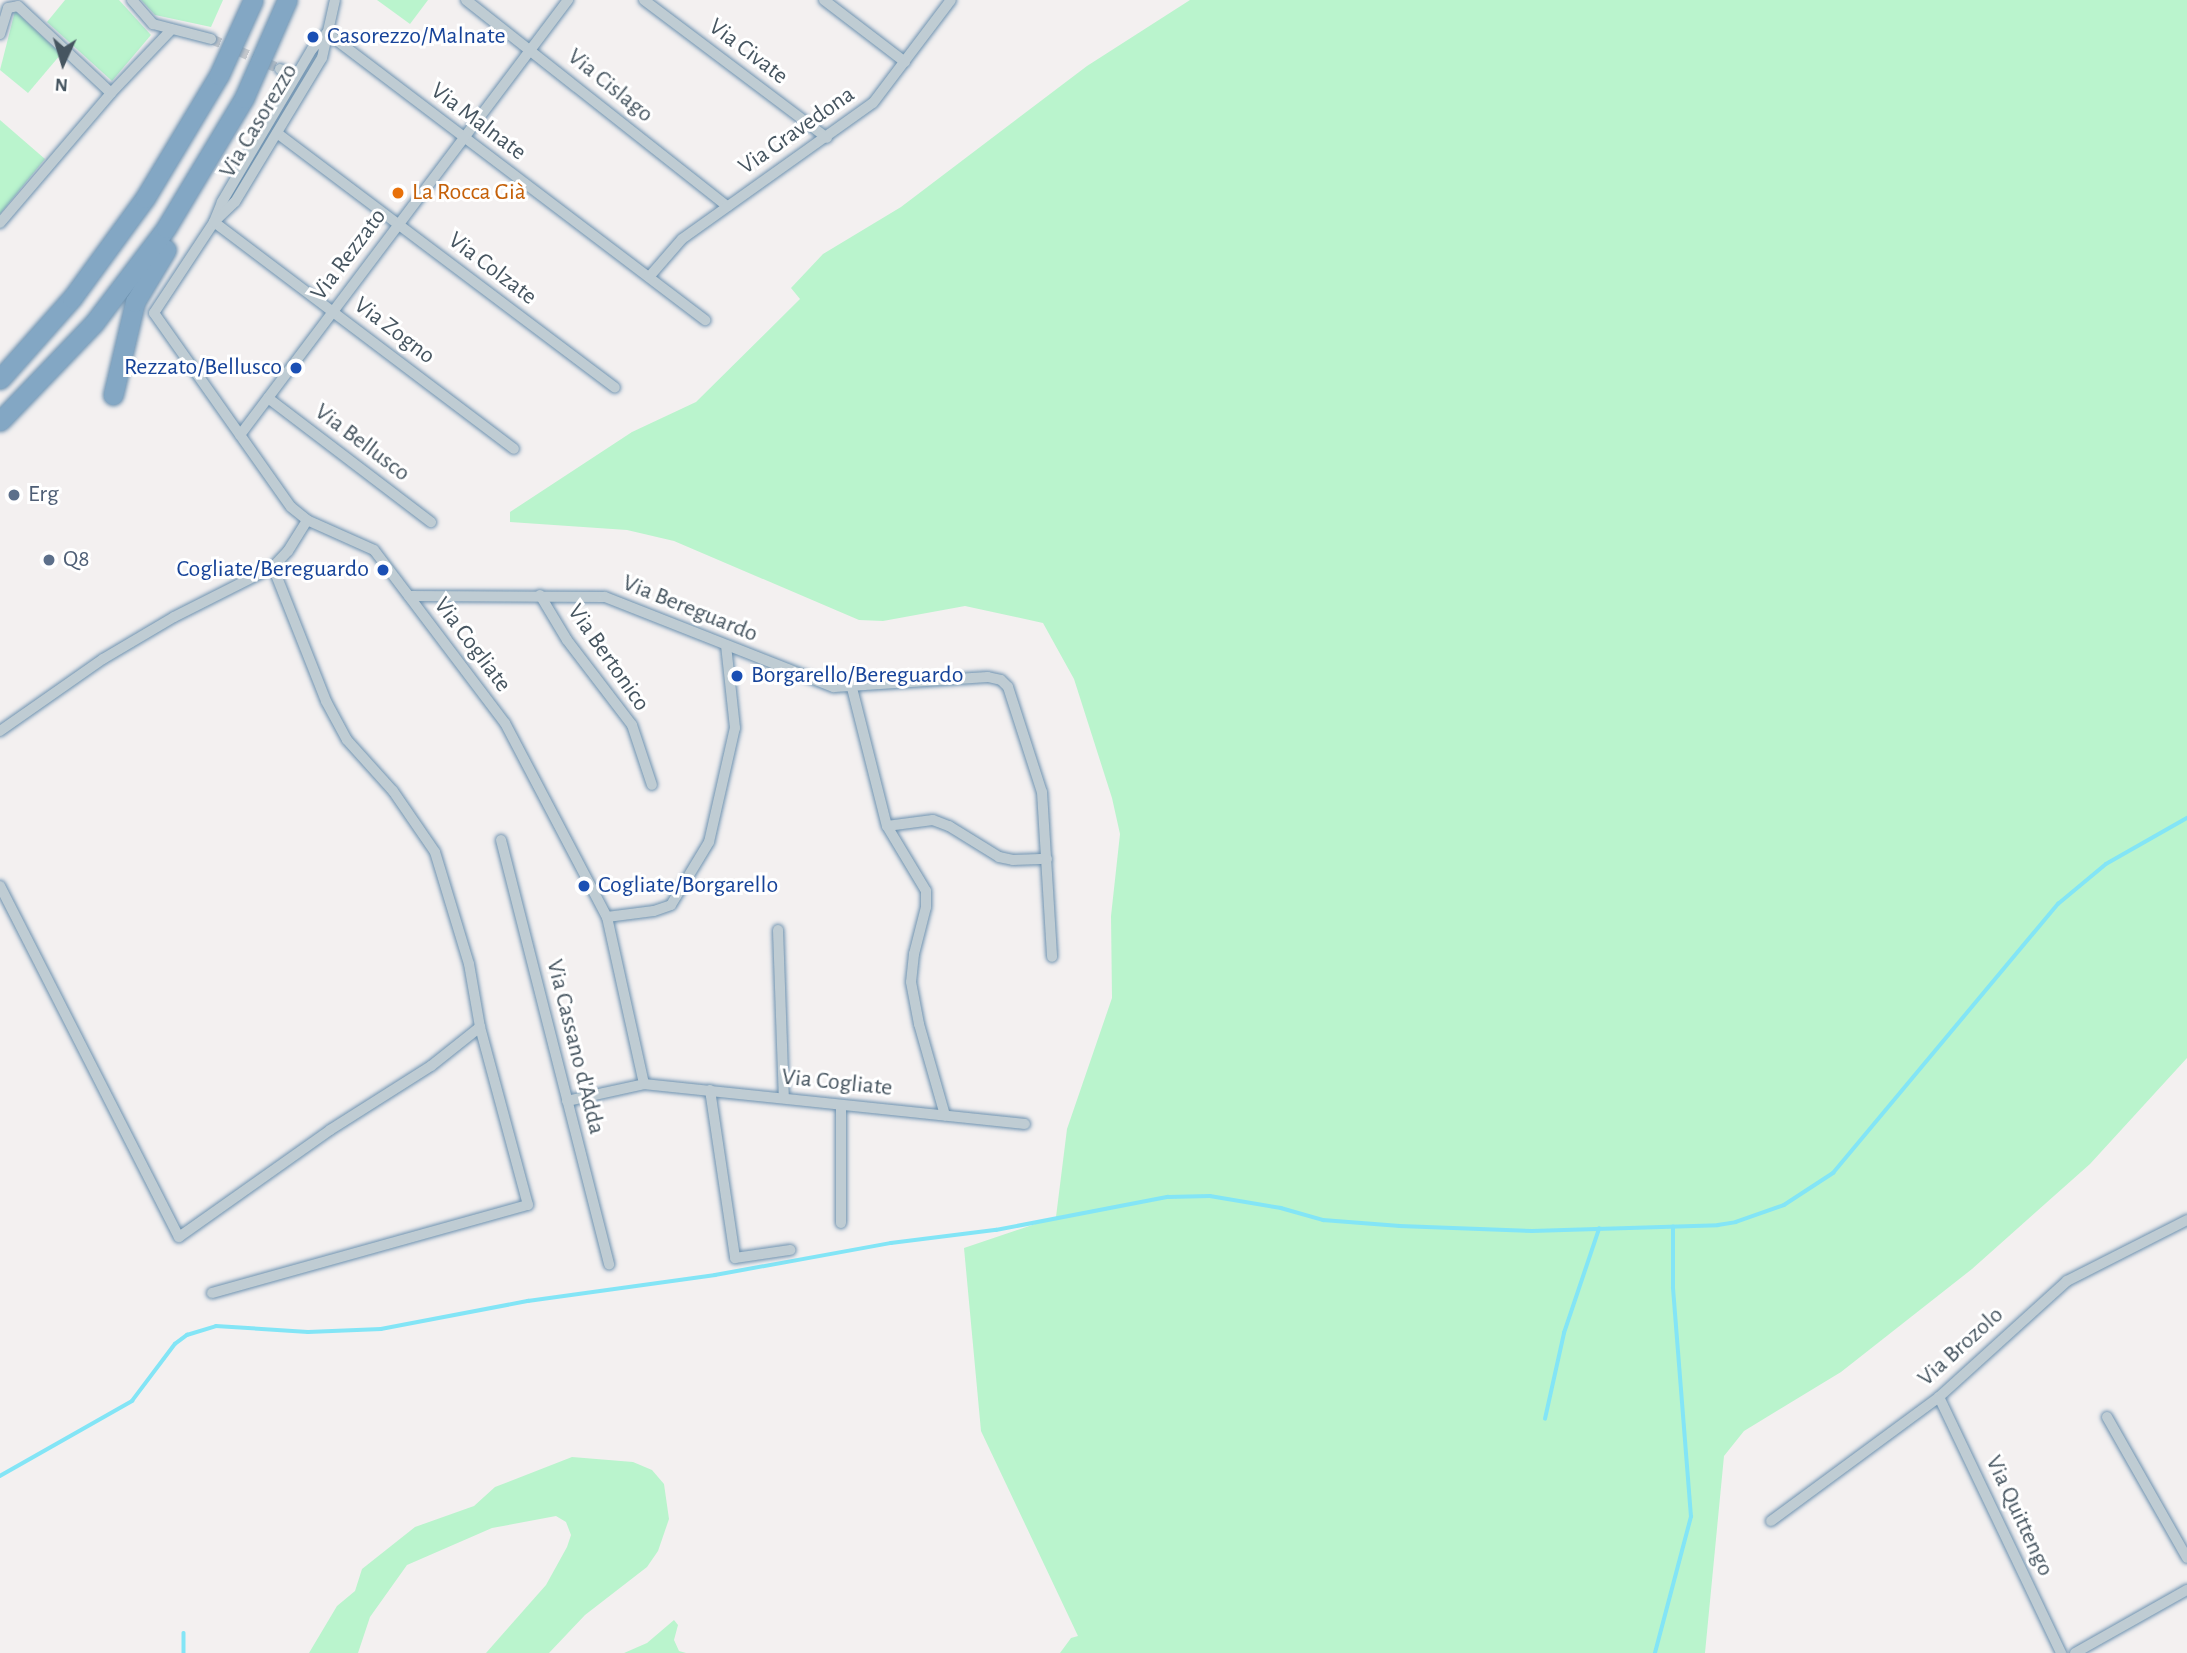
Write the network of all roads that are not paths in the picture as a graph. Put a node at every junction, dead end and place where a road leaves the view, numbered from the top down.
1 (132, 0) edge
2 (253, 0) edge
3 (287, 0) edge
4 (335, 0) edge
5 (466, 0) edge
6 (568, 0) edge
7 (644, 0) edge
8 (824, 0) edge
9 (951, 0) edge
10 (171, 30) junction
11 (327, 33) junction
12 (0, 34) edge
13 (211, 39) tunnel mouth
14 (531, 49) junction
15 (905, 62) junction
16 (279, 69) tunnel mouth
17 (295, 77) junction
18 (111, 93) junction
19 (277, 133) junction
20 (465, 138) junction
21 (827, 138) junction
22 (218, 146) junction
23 (727, 206) junction
24 (214, 222) junction
25 (0, 223) edge
26 (398, 224) junction
27 (649, 277) junction
28 (156, 307) joint
29 (333, 312) junction
30 (705, 320) dead end
31 (0, 379) edge
32 (615, 388) dead end
33 (113, 395) dead end
34 (268, 398) junction
35 (0, 421) edge
36 (240, 435) junction
37 (514, 449) dead end
38 (307, 520) junction
39 (431, 522) dead end
40 (272, 567) junction
41 (540, 595) junction
42 (409, 596) junction
43 (726, 645) junction
44 (852, 688) junction
45 (0, 731) edge
46 (652, 785) dead end
47 (887, 825) junction
48 (501, 841) dead end
49 (1047, 859) junction
50 (0, 886) edge
51 (607, 916) junction
52 (778, 930) dead end
53 (1052, 957) dead end
54 (480, 1027) junction
55 (644, 1084) junction
56 (710, 1090) junction
57 (784, 1098) junction
58 (567, 1101) junction
59 (841, 1105) junction
60 (945, 1115) junction
61 (1026, 1124) dead end
62 (2187, 1220) edge
63 (841, 1223) dead end
64 (790, 1250) dead end
65 (609, 1264) dead end
66 (212, 1293) dead end
67 (1939, 1397) junction
68 (2107, 1418) dead end
69 (1771, 1521) dead end
70 (2187, 1558) edge
71 (2187, 1590) edge
72 (2061, 1653) edge
73 (2075, 1653) edge

1 - 10 street
2 - 31 highway
3 - 22 highway
4 - 11 street, Via Casorezzo
5 - 14 street, Via Cislago
6 - 14 street, Via Rezzato
7 - 21 street, Via Civate
8 - 15 street
9 - 15 street, Via Gravedona
10 - 13 street
10 - 18 street
11 - 17 street, Via Casorezzo
11 - 19 street, Via Casorezzo
11 - 20 street, Via Malnate
12 - 18 street
14 - 20 street, Via Rezzato
14 - 23 street, Via Cislago
15 - 21 street, Via Gravedona
16 - 17 street
17 - 24 street, Via Casorezzo
18 - 25 street
19 - 24 street, Via Casorezzo
19 - 26 street, Via Colzate
20 - 26 street, Via Rezzato
20 - 27 street, Via Malnate
21 - 23 street, Via Gravedona
22 - 33 highway
22 - 35 highway
23 - 27 street, Via Gravedona
24 - 28 street, Via Casorezzo
24 - 29 street, Via Zogno
26 - 29 street, Via Rezzato
26 - 32 street, Via Colzate
27 - 30 street, Via Malnate
28 - 36 street, Via Cogliate
29 - 34 street, Via Rezzato
29 - 37 street, Via Zogno
34 - 36 street, Via Rezzato
34 - 39 street, Via Bellusco
36 - 38 street, Via Cogliate
38 - 40 street
38 - 42 street, Via Cogliate
40 - 45 street
40 - 54 street
41 - 42 street, Via Bereguardo
41 - 43 street, Via Bereguardo
41 - 46 street, Via Bertonico
42 - 51 street, Via Cogliate
43 - 44 street, Via Bereguardo
43 - 51 street
44 - 47 street
44 - 49 street, Via Bereguardo
47 - 49 street
47 - 60 street
48 - 58 street, Via Cassano d'Adda
49 - 53 street, Via Bereguardo
50 - 54 street
51 - 55 street, Via Cogliate
52 - 57 street
54 - 66 street
55 - 56 street, Via Cogliate
55 - 58 street, Via Cogliate
56 - 57 street, Via Cogliate
56 - 64 street
57 - 59 street, Via Cogliate
58 - 65 street, Via Cassano d'Adda
59 - 60 street, Via Cogliate
59 - 63 street
60 - 61 street, Via Cogliate
62 - 67 street, Via Brozolo
67 - 69 street, Via Brozolo
67 - 72 street, Via Quittengo
68 - 70 street
71 - 73 street

